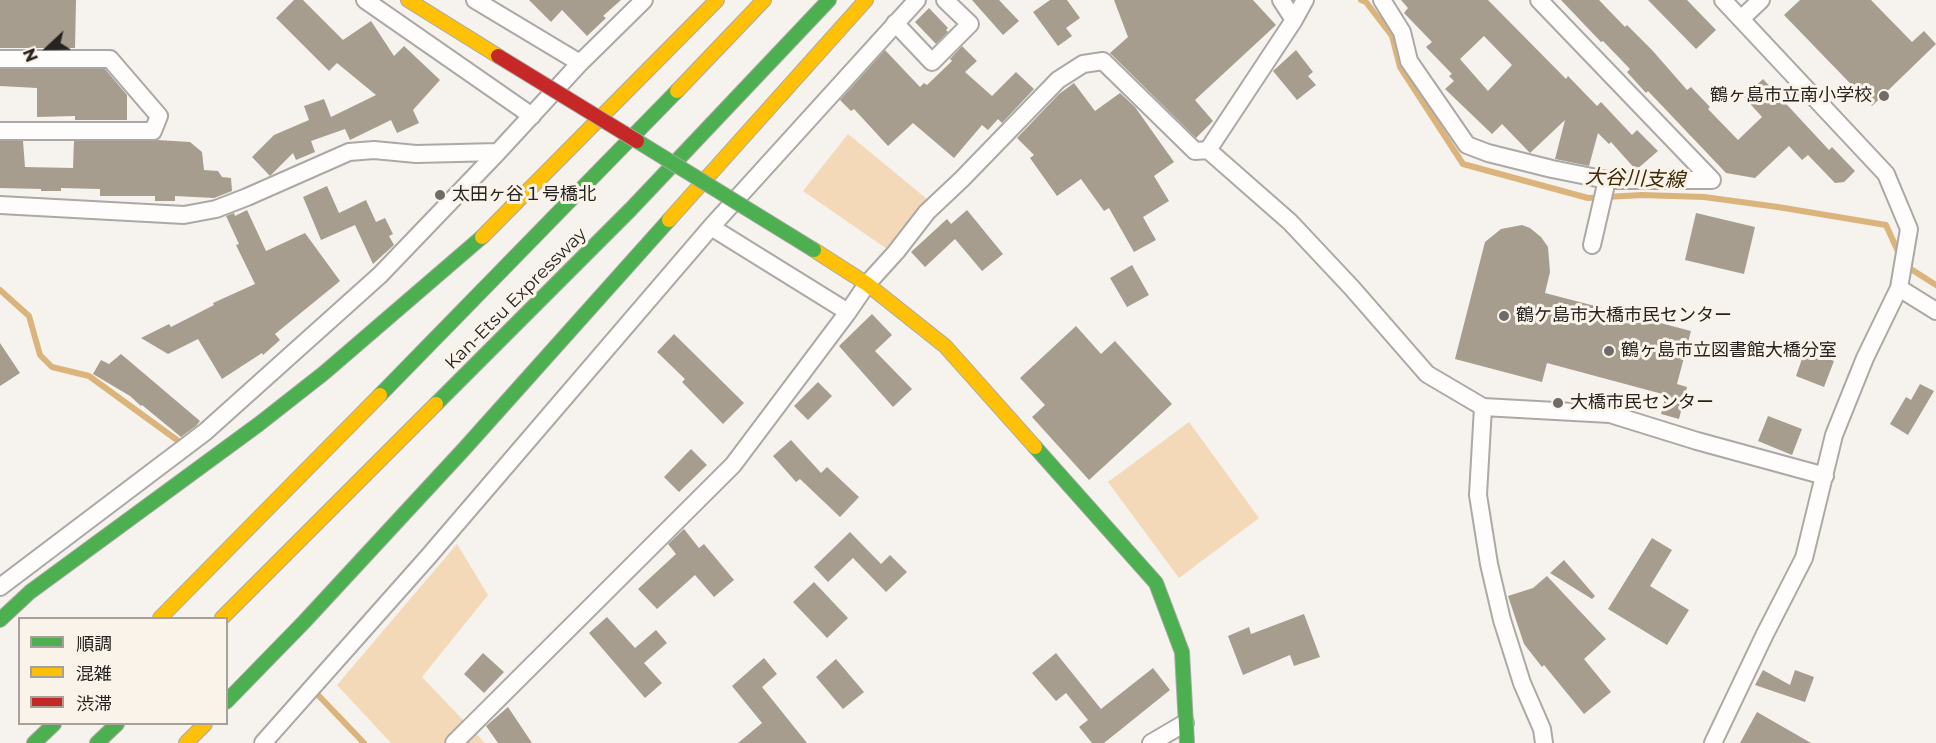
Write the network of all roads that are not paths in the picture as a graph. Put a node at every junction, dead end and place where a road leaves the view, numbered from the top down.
1 (365, 0) edge
2 (408, 0) edge
3 (475, 0) edge
4 (644, 0) edge
5 (717, 0) edge
6 (764, 0) edge
7 (829, 0) edge
8 (866, 0) edge
9 (917, 0) edge
10 (945, 0) edge
11 (1281, 0) edge
12 (1305, 0) edge
13 (1382, 0) edge
14 (1539, 0) edge
15 (1723, 0) edge
16 (1761, 0) edge
17 (1741, 19) junction
18 (1294, 20) junction
19 (895, 23) junction
20 (0, 59) edge
21 (580, 63) junction
22 (532, 116) junction
23 (0, 131) edge
24 (1208, 150) junction
25 (498, 152) junction
26 (1606, 180) junction
27 (0, 205) edge
28 (711, 227) junction
29 (1592, 245) dead end
30 (867, 284) junction
31 (1899, 288) junction
32 (1936, 311) edge
33 (848, 312) junction
34 (1483, 408) junction
35 (1825, 476) junction
36 (0, 587) edge
37 (161, 617) edge
38 (223, 617) edge
39 (0, 620) edge
40 (304, 622) junction
41 (228, 700) edge
42 (228, 710) edge
43 (1185, 723) junction
44 (52, 725) edge
45 (115, 725) edge
46 (203, 725) edge
47 (215, 725) edge
48 (34, 743) edge
49 (97, 743) edge
50 (186, 743) edge
51 (200, 743) edge
52 (263, 743) edge
53 (454, 743) edge
54 (1151, 743) edge
55 (1187, 743) edge
56 (1544, 743) edge
57 (1713, 743) edge

1 - 22 street
2 - 30 main road, bridge
3 - 21 street
4 - 21 street
5 - 39 main road
6 - 37 main road, Kan-Etsu Expressway
7 - 38 main road, Kan-Etsu Expressway
8 - 40 main road
9 - 19 street
10 - 19 street
11 - 18 street
12 - 18 street
13 - 26 street
14 - 26 street
15 - 17 street
16 - 17 street
17 - 31 street
18 - 24 street
19 - 28 street
20 - 23 street
21 - 22 street
22 - 25 street
24 - 30 street
24 - 34 street
25 - 27 street
25 - 36 street
26 - 29 street
28 - 33 street
28 - 52 street
30 - 33 street
30 - 43 main road
31 - 32 street
31 - 35 street
33 - 53 street
34 - 35 street
34 - 56 street
35 - 57 street
40 - 41 main road
40 - 42 main road
43 - 54 street
43 - 55 main road
44 - 48 main road
45 - 49 main road
46 - 50 main road
47 - 51 main road

